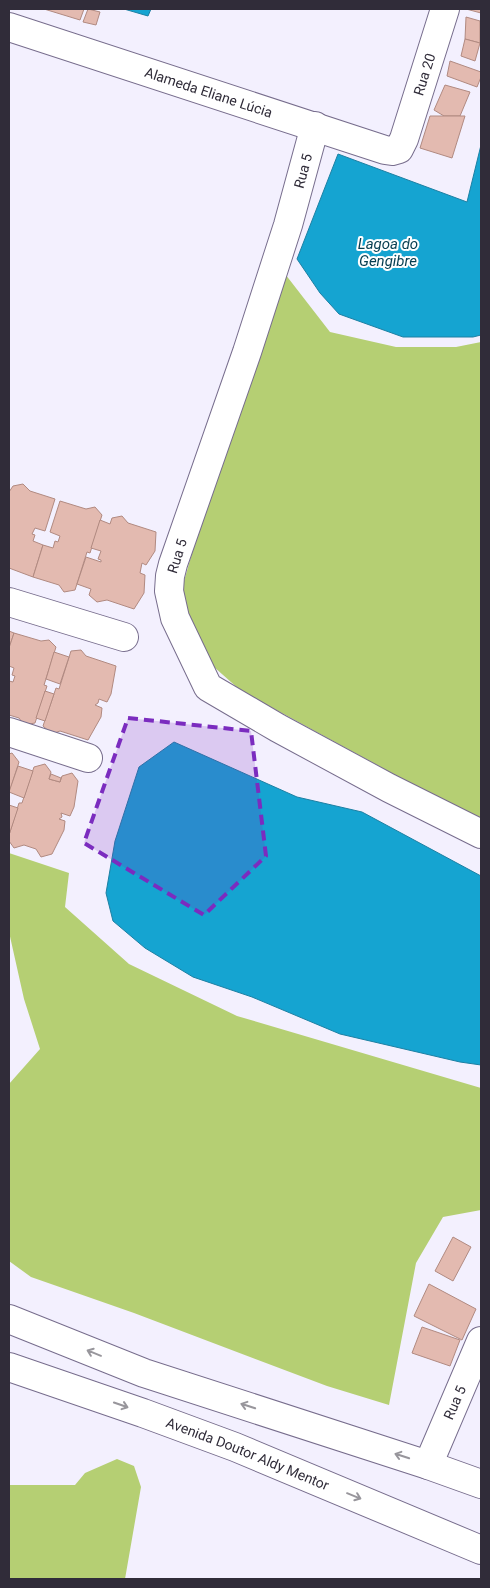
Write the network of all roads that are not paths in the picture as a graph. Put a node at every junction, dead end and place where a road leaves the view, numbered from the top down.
1 (445, 9) edge
2 (9, 26) edge
3 (315, 126) junction
4 (404, 139) joint
5 (9, 602) edge
6 (124, 637) dead end
7 (9, 732) edge
8 (88, 758) dead end
9 (481, 834) edge
10 (9, 1319) edge
11 (481, 1341) edge
12 (9, 1367) edge
13 (428, 1464) junction
14 (481, 1484) edge
15 (481, 1550) edge

1 - 4 street, Rua 20
2 - 3 street, Alameda Eliane Lúcia
3 - 4 street, Alameda Eliane Lúcia
3 - 9 street, Rua 5
5 - 6 street
7 - 8 street
13 -> 10 street
11 - 13 street, Rua 5
12 -> 15 street, Avenida Doutor Aldy Mentor
13 - 14 street

